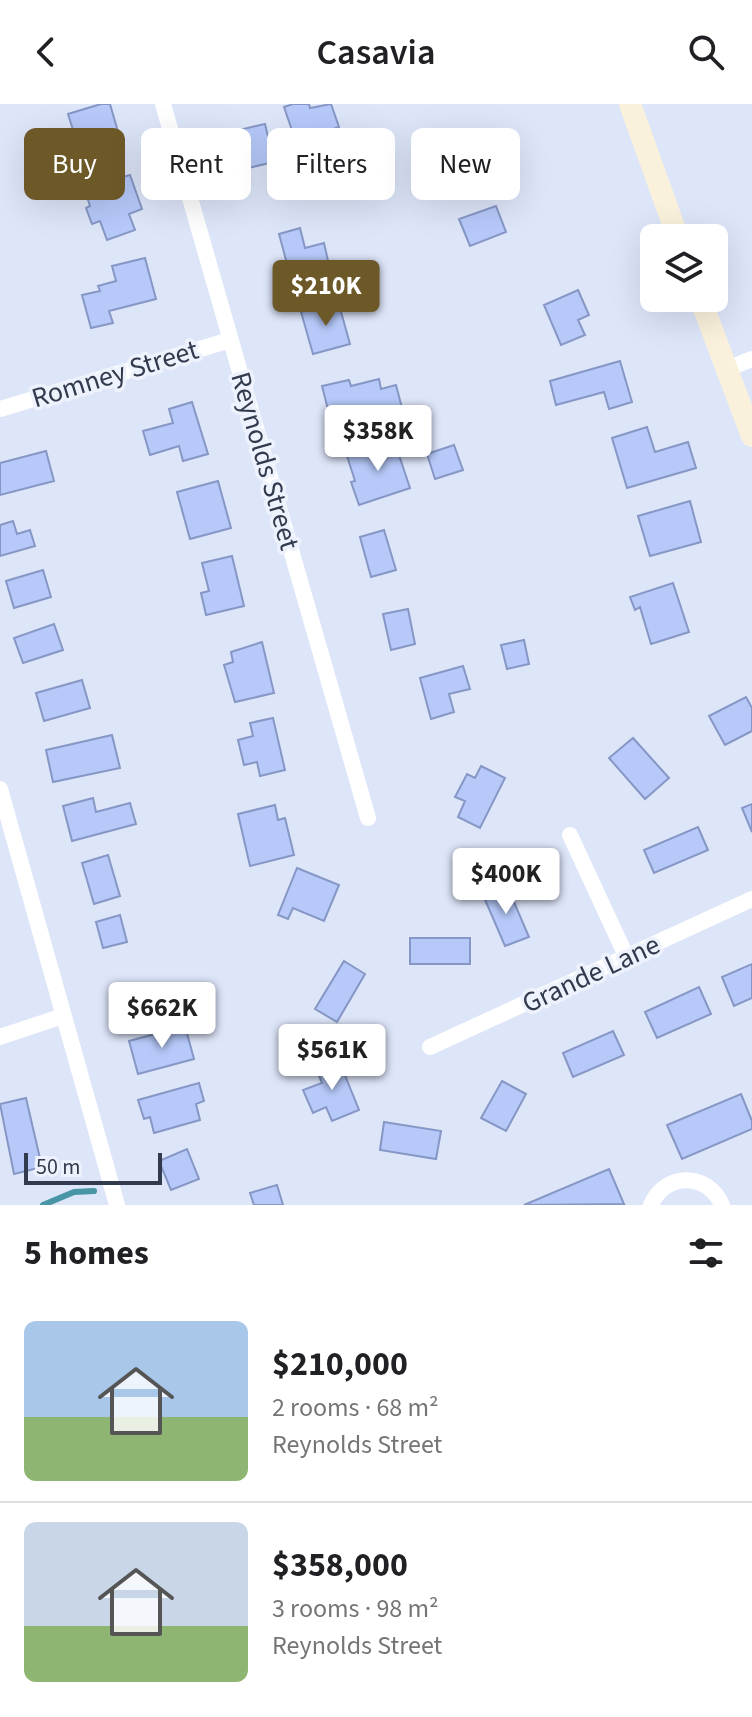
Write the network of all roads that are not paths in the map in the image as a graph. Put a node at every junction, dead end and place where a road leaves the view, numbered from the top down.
1 (163, 104) edge
2 (630, 104) edge
3 (673, 224) edge
4 (705, 312) edge
5 (230, 340) junction
6 (752, 359) edge
7 (727, 369) junction
8 (0, 409) edge
9 (752, 436) edge
10 (0, 789) edge
11 (368, 818) dead end
12 (570, 835) dead end
13 (752, 899) edge
14 (627, 958) junction
15 (63, 1016) junction
16 (0, 1037) edge
17 (430, 1047) dead end
18 (117, 1205) edge
19 (651, 1205) edge
20 (722, 1205) edge

1 - 5 street, Reynolds Street
2 - 3 main road
4 - 7 main road
5 - 8 street, Romney Street
5 - 11 street, Reynolds Street
6 - 7 street
7 - 9 main road
10 - 15 street
12 - 14 street
13 - 14 street, Grande Lane
14 - 17 street, Grande Lane
15 - 16 street
15 - 18 street
19 - 20 street

